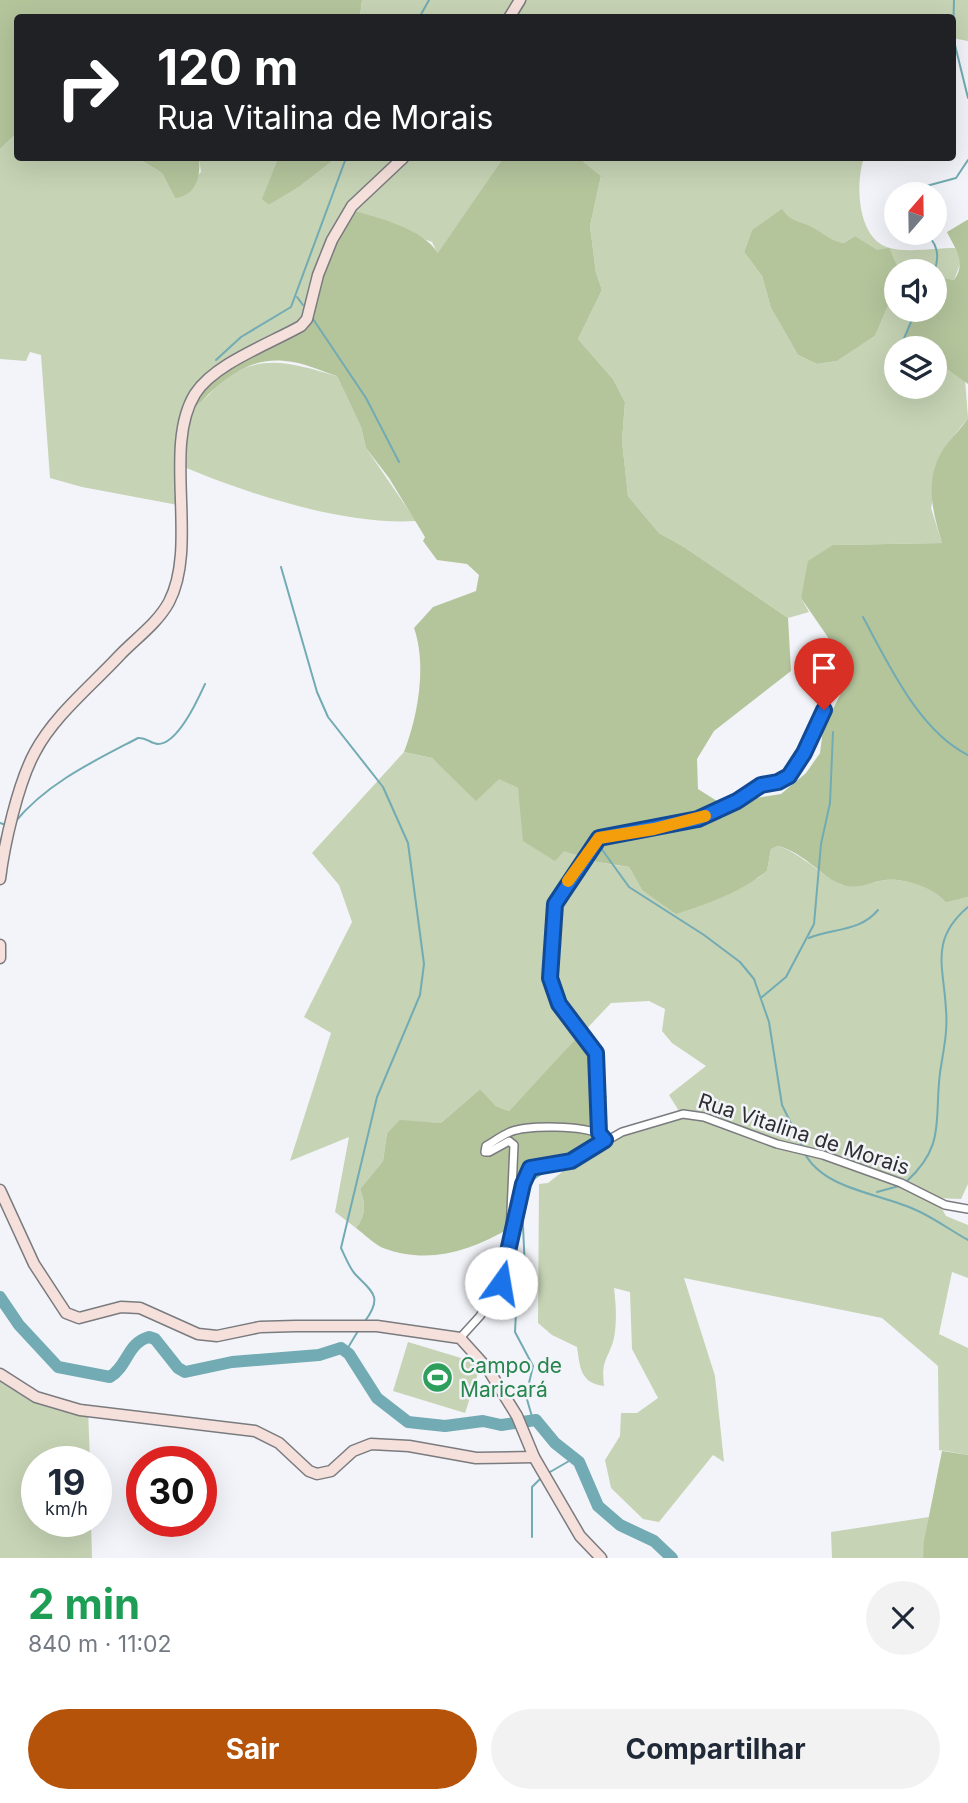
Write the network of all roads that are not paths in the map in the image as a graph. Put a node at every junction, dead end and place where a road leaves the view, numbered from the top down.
1 (400, 161) edge
2 (824, 710) dead end
3 (0, 879) edge
4 (0, 945) edge
5 (0, 958) edge
6 (602, 1137) junction
7 (0, 1190) edge
8 (968, 1209) edge
9 (510, 1242) junction
10 (460, 1338) junction
11 (0, 1374) edge
12 (534, 1457) junction
13 (601, 1558) edge

1 - 3 street
2 - 6 street
4 - 5 street
6 - 8 street, Rua Vitalina de Morais
6 - 9 street, Rua Vitalina de Morais
6 - 9 street
7 - 10 street
9 - 10 street, Rua Vitalina de Morais
10 - 12 street
11 - 12 street
12 - 13 street

